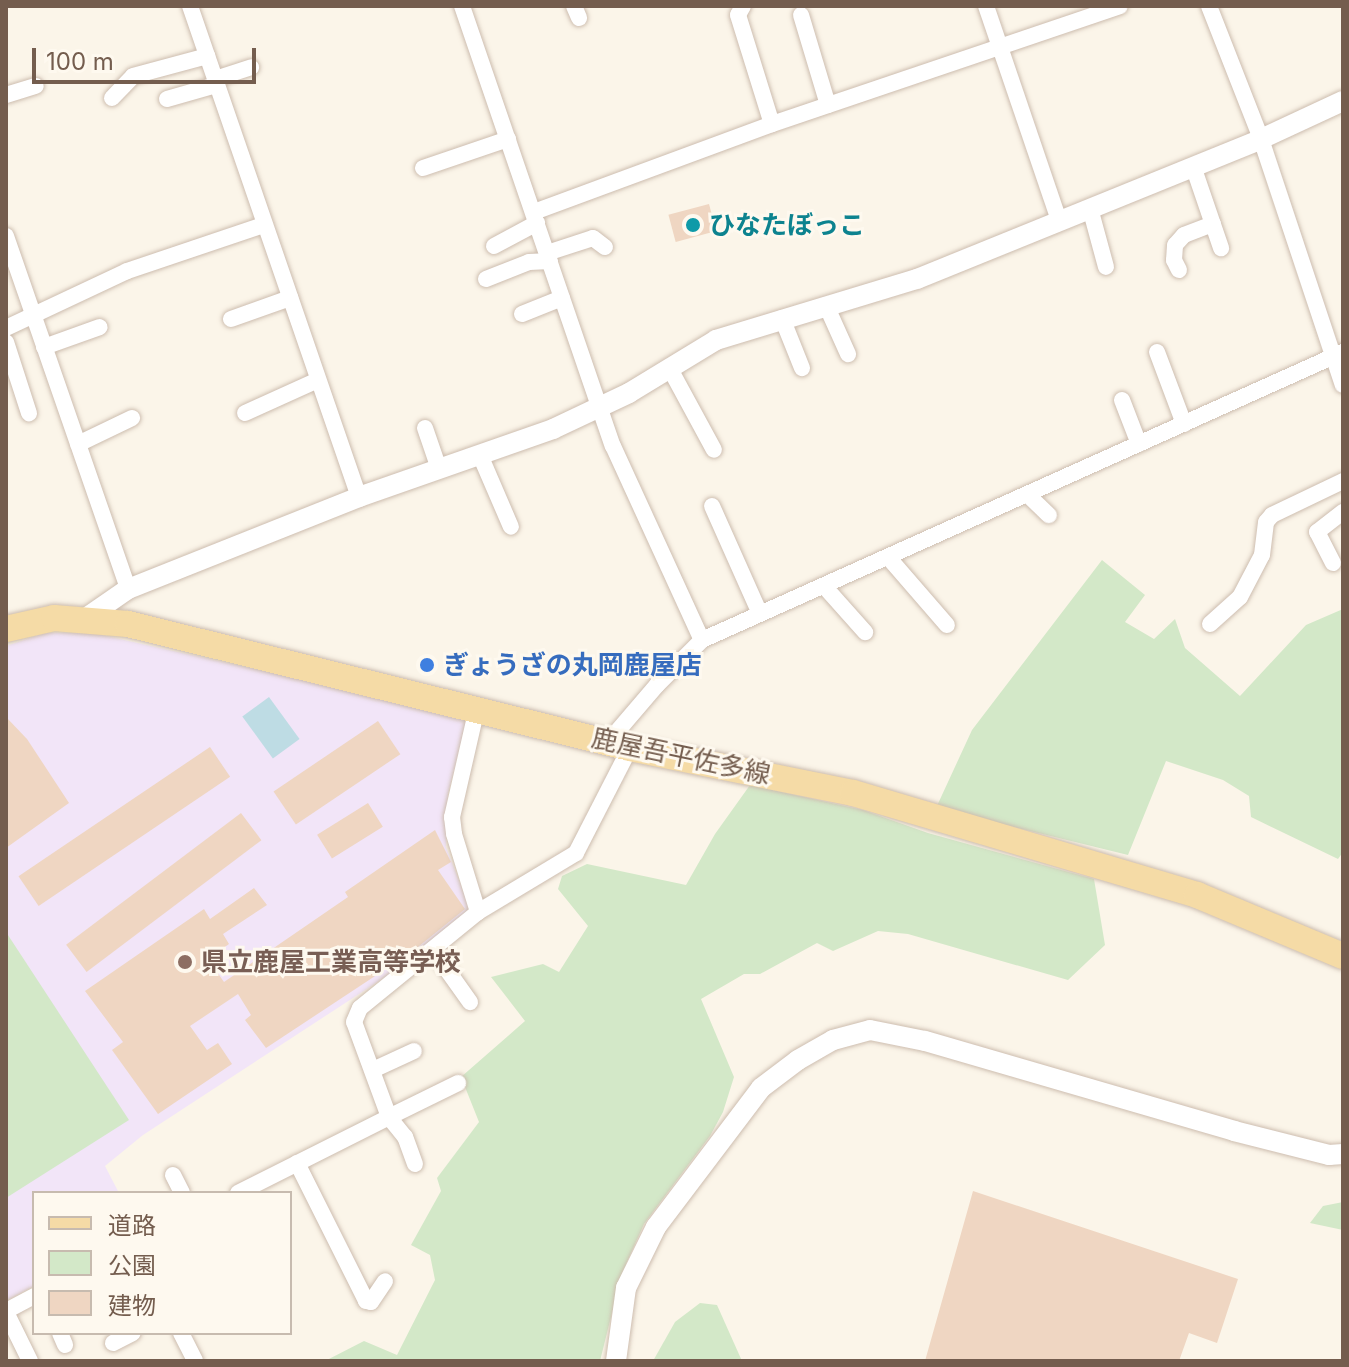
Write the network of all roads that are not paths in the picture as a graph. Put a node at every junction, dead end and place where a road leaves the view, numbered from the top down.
1 (190, 6) edge
2 (462, 6) edge
3 (743, 6) edge
4 (986, 6) edge
5 (1120, 6) edge
6 (1209, 6) edge
7 (801, 15) dead end
8 (1000, 45) junction
9 (207, 56) junction
10 (251, 67) dead end
11 (216, 82) junction
12 (6, 84) edge
13 (6, 95) edge
14 (112, 98) dead end
15 (167, 99) dead end
16 (1343, 101) edge
17 (828, 105) junction
18 (772, 124) junction
19 (508, 139) junction
20 (1261, 139) junction
21 (1193, 166) junction
22 (423, 168) dead end
23 (1090, 208) junction
24 (536, 218) junction
25 (1059, 220) junction
26 (1213, 224) junction
27 (264, 225) junction
28 (6, 236) edge
29 (494, 246) dead end
30 (605, 247) dead end
31 (1221, 248) dead end
32 (549, 257) junction
33 (1106, 267) dead end
34 (1179, 270) dead end
35 (486, 279) dead end
36 (290, 298) junction
37 (562, 298) junction
38 (826, 305) junction
39 (32, 314) junction
40 (522, 314) dead end
41 (782, 318) junction
42 (231, 319) dead end
43 (100, 327) dead end
44 (6, 328) edge
45 (6, 342) edge
46 (44, 347) junction
47 (1157, 352) dead end
48 (848, 354) dead end
49 (1338, 354) edge
50 (669, 367) junction
51 (802, 368) dead end
52 (318, 380) junction
53 (1343, 385) edge
54 (1122, 400) dead end
55 (599, 407) junction
56 (29, 413) dead end
57 (245, 413) dead end
58 (132, 418) dead end
59 (1184, 424) junction
60 (425, 428) dead end
61 (78, 444) junction
62 (1139, 444) junction
63 (714, 450) dead end
64 (480, 455) junction
65 (439, 469) junction
66 (1343, 481) edge
67 (1028, 495) junction
68 (359, 497) junction
69 (712, 506) dead end
70 (1343, 512) edge
71 (1049, 515) dead end
72 (511, 527) dead end
73 (888, 557) junction
74 (1333, 563) dead end
75 (824, 586) junction
76 (128, 589) junction
77 (760, 614) junction
78 (86, 618) junction
79 (1210, 624) dead end
80 (947, 625) dead end
81 (6, 629) edge
82 (865, 632) dead end
83 (702, 640) junction
84 (477, 708) junction
85 (620, 744) junction
86 (478, 912) junction
87 (433, 950) junction
88 (1343, 956) edge
89 (470, 1002) dead end
90 (414, 1051) dead end
91 (373, 1070) junction
92 (458, 1083) dead end
93 (389, 1117) junction
94 (1343, 1154) edge
95 (297, 1163) junction
96 (415, 1164) dead end
97 (173, 1175) dead end
98 (181, 1191) edge
99 (242, 1191) edge
100 (385, 1281) dead end
101 (32, 1297) edge
102 (6, 1311) edge
103 (129, 1335) edge
104 (182, 1335) edge
105 (113, 1343) dead end
106 (30, 1361) edge
107 (195, 1361) edge
108 (616, 1361) edge

1 - 9 street
2 - 19 street
3 - 18 street
4 - 8 street
5 - 8 street
6 - 20 street
7 - 17 street
8 - 17 street
8 - 25 street
9 - 11 street
9 - 14 street
10 - 11 street
11 - 15 street
11 - 27 street
12 - 13 street
16 - 20 street
17 - 18 street
18 - 24 street
19 - 22 street
19 - 24 street
20 - 21 street
20 - 49 street
21 - 23 street
21 - 26 street
23 - 25 street
23 - 33 street
24 - 29 street
24 - 32 street
25 - 38 street
26 - 31 street
26 - 34 street
27 - 36 street
27 - 39 street
28 - 39 street
30 - 32 street
32 - 35 street
32 - 37 street
36 - 42 street
36 - 52 street
37 - 40 street
37 - 55 street
38 - 41 street
38 - 48 street
39 - 44 street
39 - 46 street
41 - 50 street
41 - 51 street
43 - 46 street
45 - 56 street
46 - 61 street
47 - 59 street
49 - 53 street
49 - 59 street
50 - 55 street
50 - 63 street
52 - 57 street
52 - 68 street
54 - 62 street
55 - 64 street
55 - 83 street
58 - 61 street
59 - 62 street
60 - 65 street
61 - 76 street
62 - 67 street
64 - 65 street
64 - 72 street
65 - 68 street
66 - 79 street
67 - 71 street
67 - 73 street
68 - 76 street
69 - 77 street
70 - 74 street
73 - 75 street
73 - 80 street
75 - 77 street
75 - 82 street
76 - 78 street
77 - 83 street
78 - 81 main road, 鹿屋吾平佐多線
78 - 84 main road, 鹿屋吾平佐多線
83 - 85 street
84 - 85 main road, 鹿屋吾平佐多線
84 - 86 street
85 - 86 street
85 - 88 main road, 鹿屋吾平佐多線
86 - 87 street
87 - 89 street
87 - 91 street
90 - 91 street
91 - 93 street
92 - 93 street
93 - 95 street
93 - 96 street
94 - 108 street
95 - 99 street
95 - 100 street
97 - 98 street
101 - 102 street
102 - 106 street
103 - 105 street
104 - 107 street

